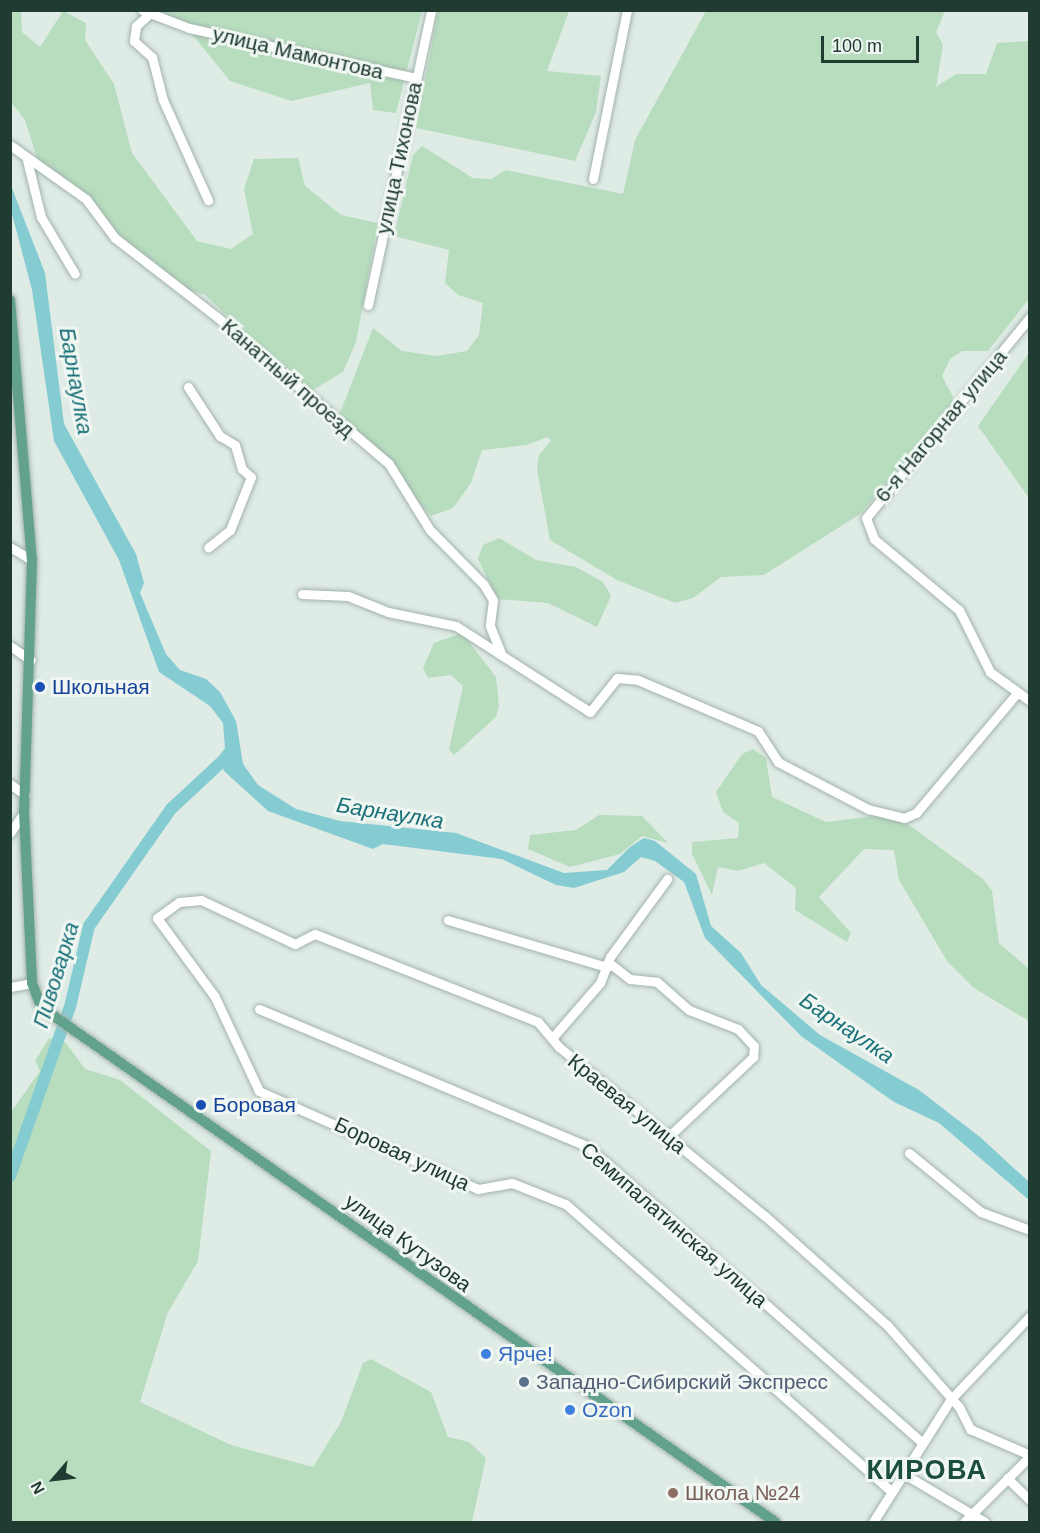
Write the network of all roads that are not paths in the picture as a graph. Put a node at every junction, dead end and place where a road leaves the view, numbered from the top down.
1 (431, 10) edge
2 (627, 10) edge
3 (144, 13) edge
4 (416, 78) junction
5 (10, 145) edge
6 (27, 160) junction
7 (593, 179) dead end
8 (208, 200) dead end
9 (75, 274) dead end
10 (10, 300) edge
11 (368, 305) dead end
12 (1029, 317) edge
13 (188, 387) dead end
14 (10, 547) edge
15 (208, 548) dead end
16 (32, 560) junction
17 (302, 594) dead end
18 (10, 646) edge
19 (502, 655) junction
20 (31, 660) junction
21 (1017, 693) junction
22 (1029, 701) edge
23 (10, 784) edge
24 (25, 795) junction
25 (24, 812) junction
26 (10, 833) edge
27 (667, 879) dead end
28 (157, 918) joint
29 (448, 920) dead end
30 (607, 964) junction
31 (32, 983) junction
32 (10, 987) edge
33 (260, 1009) dead end
34 (553, 1037) junction
35 (667, 1138) junction
36 (909, 1153) dead end
37 (1029, 1230) edge
38 (1029, 1317) edge
39 (950, 1400) junction
40 (921, 1441) junction
41 (1029, 1455) edge
42 (904, 1474) junction
43 (1007, 1479) junction
44 (891, 1491) junction
45 (1029, 1500) edge
46 (973, 1511) junction
47 (775, 1522) edge
48 (873, 1522) edge
49 (964, 1522) edge
50 (985, 1522) edge

1 - 4 street, улица Тихонова
2 - 7 street
3 - 4 street, улица Мамонтова
3 - 8 street, улица Мамонтова
4 - 11 street, улица Тихонова
5 - 6 street, Канатный проезд
6 - 9 street
6 - 19 street, Канатный проезд
10 - 16 main road
12 - 21 street, 6-я Нагорная улица
13 - 15 street
14 - 16 street
16 - 20 main road
17 - 19 street
18 - 20 street
19 - 21 street
20 - 24 main road
21 - 22 street
23 - 24 street
24 - 25 main road
25 - 26 street
25 - 31 main road
27 - 30 street
28 - 34 street, Краевая улица
28 - 44 street, Боровая улица
29 - 30 street
30 - 34 street
30 - 35 street
31 - 32 street
31 - 47 main road, улица Кутузова
33 - 40 street, Семипалатинская улица
34 - 35 street, Краевая улица
35 - 39 street, Краевая улица
36 - 37 street
38 - 39 street
39 - 40 street
39 - 41 street, Краевая улица
40 - 42 street
41 - 43 street
42 - 44 street
42 - 46 street
43 - 45 street
43 - 46 street
44 - 48 street
46 - 49 street
46 - 50 street

